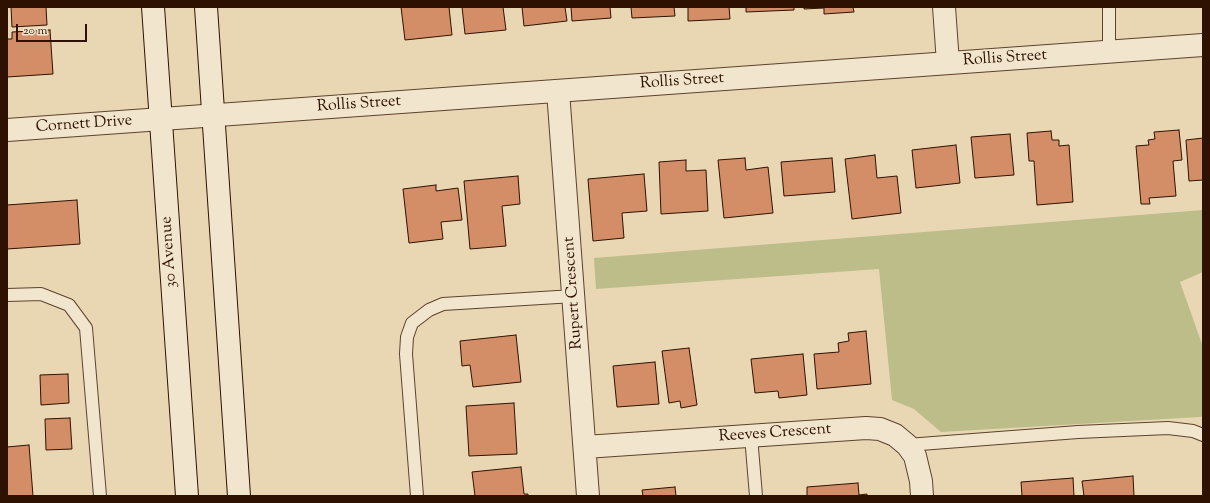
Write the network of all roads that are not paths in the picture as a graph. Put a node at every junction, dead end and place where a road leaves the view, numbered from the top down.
1 (153, 7) edge
2 (206, 7) edge
3 (944, 7) edge
4 (1109, 7) edge
5 (1203, 45) edge
6 (1109, 52) junction
7 (948, 64) junction
8 (558, 91) junction
9 (214, 116) junction
10 (161, 120) junction
11 (7, 130) edge
12 (7, 296) edge
13 (574, 296) junction
14 (1203, 435) edge
15 (751, 436) junction
16 (907, 445) junction
17 (585, 447) junction
18 (100, 496) edge
19 (187, 496) edge
20 (239, 496) edge
21 (417, 496) edge
22 (588, 496) edge
23 (756, 496) edge
24 (922, 496) edge

1 - 10 street, 30 Avenue
2 - 9 street
3 - 7 street
4 - 6 lane
5 - 6 street, Rollis Street
6 - 7 street, Rollis Street
7 - 8 street, Rollis Street
8 - 9 street, Rollis Street
8 - 13 street, Rupert Crescent
9 - 10 street, Rollis Street
9 - 20 street
10 - 11 street, Cornett Drive
10 - 19 street, 30 Avenue
12 - 18 lane
13 - 17 street, Rupert Crescent
13 - 21 lane
14 - 16 lane
15 - 16 street, Reeves Crescent
15 - 17 street, Reeves Crescent
15 - 23 lane
16 - 24 street, Reeves Crescent
17 - 22 street, Rupert Crescent

